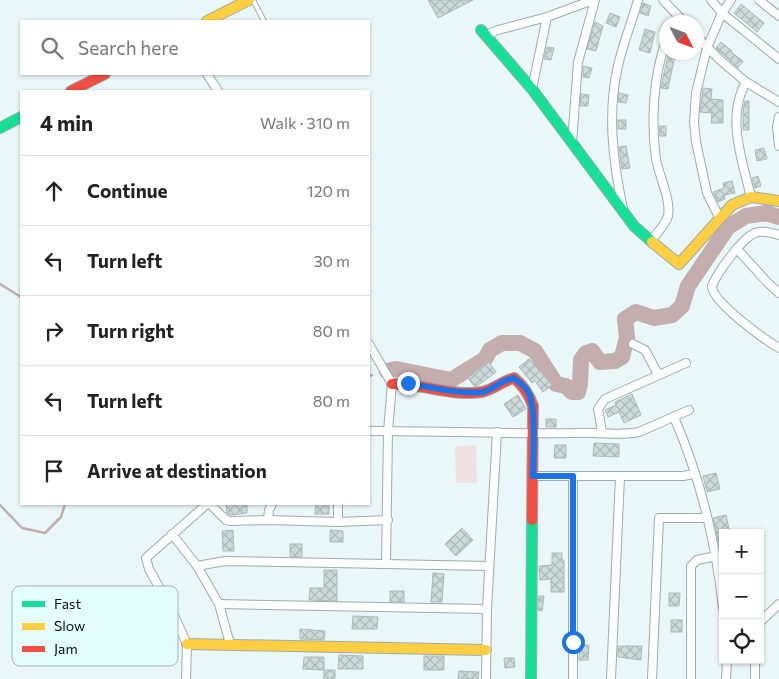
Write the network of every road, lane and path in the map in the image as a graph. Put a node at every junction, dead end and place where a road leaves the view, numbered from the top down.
1 (251, 0) edge
2 (594, 0) edge
3 (638, 0) edge
4 (663, 0) edge
5 (711, 0) edge
6 (731, 0) edge
7 (759, 0) edge
8 (777, 10) edge
9 (722, 13) junction
10 (673, 15) edge
11 (547, 17) junction
12 (209, 20) edge
13 (263, 20) edge
14 (481, 30) dead end
15 (488, 40) junction
16 (704, 45) edge
17 (707, 48) junction
18 (779, 59) edge
19 (661, 60) edge
20 (103, 75) edge
21 (208, 75) edge
22 (746, 82) junction
23 (532, 89) junction
24 (73, 90) edge
25 (217, 90) edge
26 (779, 102) edge
27 (779, 117) edge
28 (20, 118) edge
29 (0, 128) edge
30 (572, 143) junction
31 (779, 146) edge
32 (751, 197) junction
33 (779, 201) edge
34 (623, 209) junction
35 (720, 219) junction
36 (779, 235) edge
37 (651, 241) junction
38 (737, 249) junction
39 (779, 293) edge
40 (633, 344) dead end
41 (370, 346) edge
42 (779, 348) edge
43 (686, 363) dead end
44 (658, 374) junction
45 (392, 384) junction
46 (688, 410) dead end
47 (674, 416) junction
48 (370, 431) edge
49 (388, 431) junction
50 (496, 432) junction
51 (602, 432) junction
52 (533, 433) junction
53 (694, 474) junction
54 (533, 476) junction
55 (573, 476) junction
56 (620, 477) junction
57 (207, 505) edge
58 (209, 505) edge
59 (272, 505) edge
60 (338, 505) edge
61 (707, 518) junction
62 (268, 520) junction
63 (388, 520) junction
64 (338, 522) junction
65 (172, 534) junction
66 (716, 556) junction
67 (386, 563) junction
68 (197, 566) junction
69 (489, 566) junction
70 (719, 574) edge
71 (158, 586) edge
72 (219, 604) junction
73 (779, 604) edge
74 (487, 609) junction
75 (763, 619) edge
76 (178, 624) edge
77 (187, 644) junction
78 (230, 644) junction
79 (486, 650) junction
80 (727, 664) edge
81 (755, 664) edge
82 (186, 679) edge
83 (486, 679) edge
84 (531, 679) edge
85 (573, 679) edge
86 (611, 679) edge
87 (652, 679) edge
88 (691, 679) edge
89 (726, 679) edge
90 (755, 679) edge

1 - 12 street
1 - 13 lane
2 - 11 street
2 - 30 street
3 - 34 street
4 - 10 street
5 - 9 street
6 - 9 street
7 - 8 street
9 - 17 street
9 - 18 street
11 - 15 street
11 - 23 street
14 - 15 street
15 - 23 street
16 - 17 street
17 - 22 street
17 - 35 street
19 - 37 street
20 - 24 street
21 - 25 street
22 - 26 street
22 - 32 street
23 - 30 street
27 - 31 street
28 - 29 street
30 - 34 street
32 - 33 street
32 - 35 street
34 - 37 street
35 - 37 street
36 - 38 street
38 - 39 street
38 - 42 street
40 - 44 street
41 - 45 street
43 - 44 street
44 - 51 street
45 - 49 street
45 - 52 street
46 - 47 street
47 - 51 street
47 - 53 street
48 - 49 street
49 - 50 street
49 - 63 street
50 - 52 street
50 - 69 street
51 - 52 street
52 - 54 street
53 - 56 street
53 - 61 street
54 - 55 street
54 - 84 street
55 - 56 street
55 - 85 street
56 - 86 street
57 - 65 street
58 - 62 street
59 - 62 street
60 - 64 street
61 - 66 street
61 - 87 street
62 - 64 street
63 - 64 street
63 - 67 street
65 - 68 street
65 - 71 street
66 - 70 street
66 - 88 street
67 - 68 street
67 - 69 street
68 - 72 street
69 - 74 street
72 - 74 street
72 - 78 street
73 - 75 street
74 - 79 street
76 - 77 street
77 - 78 street
77 - 82 street
78 - 79 street
79 - 83 street
80 - 89 street
81 - 90 street

